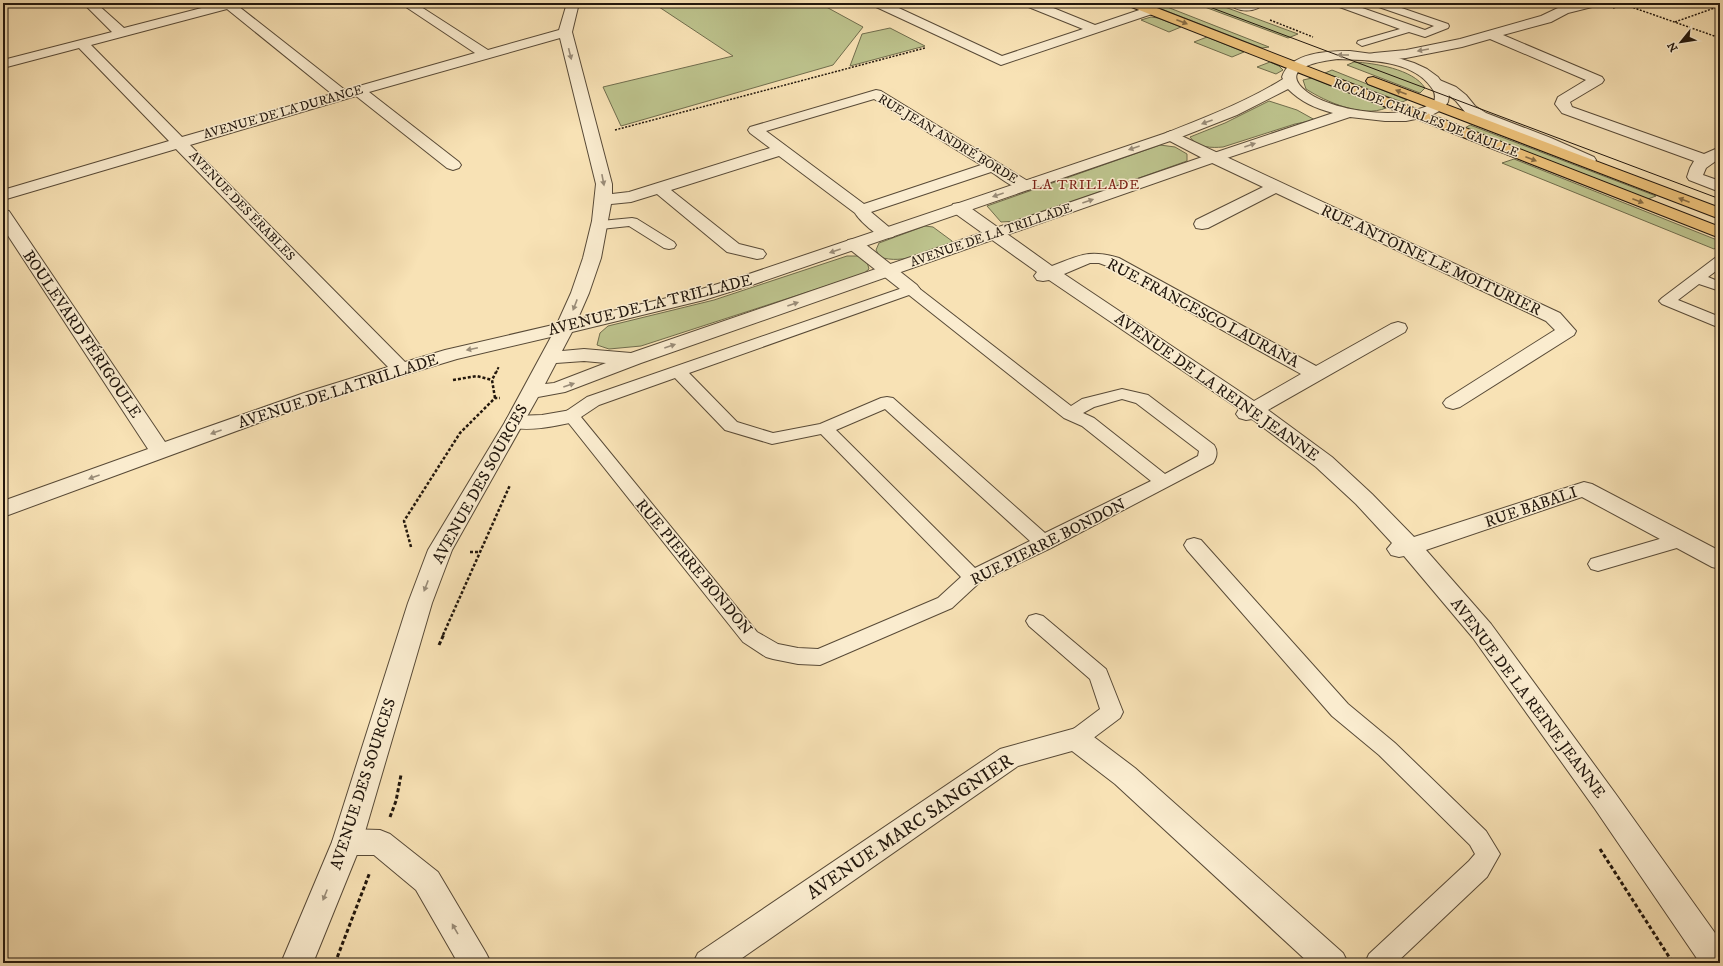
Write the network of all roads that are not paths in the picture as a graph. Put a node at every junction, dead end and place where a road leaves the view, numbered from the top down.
1 (406, 3) edge
2 (573, 3) edge
3 (878, 3) edge
4 (1030, 3) edge
5 (1133, 3) edge
6 (1338, 3) edge
7 (1377, 3) edge
8 (1548, 3) edge
9 (1592, 3) edge
10 (94, 4) edge
11 (232, 4) edge
12 (1151, 10) junction
13 (1564, 10) junction
14 (1410, 28) junction
15 (1094, 29) junction
16 (565, 32) junction
17 (121, 33) junction
18 (1491, 35) junction
19 (1362, 43) dead end
20 (1462, 43) junction
21 (82, 44) junction
22 (1295, 51) dead end
23 (485, 54) junction
24 (1374, 57) junction
25 (1313, 58) junction
26 (3, 64) edge
27 (1295, 66) junction
28 (1343, 70) dead end
29 (1357, 75) dead end
30 (1433, 79) junction
31 (1290, 81) junction
32 (358, 90) junction
33 (343, 95) junction
34 (1438, 106) junction
35 (1348, 113) junction
36 (1417, 114) junction
37 (1171, 136) junction
38 (179, 142) junction
39 (781, 150) junction
40 (1720, 152) edge
41 (1213, 158) junction
42 (453, 165) dead end
43 (1700, 165) junction
44 (994, 166) junction
45 (1625, 178) junction
46 (1025, 186) junction
47 (1276, 187) junction
48 (1720, 187) edge
49 (659, 188) junction
50 (3, 195) edge
51 (604, 200) junction
52 (959, 208) junction
53 (862, 210) junction
54 (1720, 214) edge
55 (3, 215) edge
56 (1202, 224) dead end
57 (601, 225) junction
58 (887, 233) junction
59 (1720, 233) edge
60 (995, 234) junction
61 (11, 241) edge
62 (854, 244) junction
63 (669, 245) dead end
64 (756, 254) dead end
65 (1720, 261) edge
66 (888, 271) junction
67 (1047, 274) junction
68 (1698, 278) junction
69 (1720, 287) edge
70 (911, 289) junction
71 (1720, 323) edge
72 (565, 328) junction
73 (1398, 328) dead end
74 (549, 358) junction
75 (634, 359) junction
76 (401, 369) junction
77 (678, 371) junction
78 (1317, 374) junction
79 (531, 392) junction
80 (1453, 403) dead end
81 (1250, 412) junction
82 (1070, 414) junction
83 (571, 416) junction
84 (515, 422) junction
85 (825, 428) junction
86 (161, 452) junction
87 (1164, 482) junction
88 (3, 509) edge
89 (1680, 540) junction
90 (1044, 543) junction
91 (1194, 545) dead end
92 (1404, 548) junction
93 (1720, 561) edge
94 (1598, 564) dead end
95 (973, 577) junction
96 (1036, 621) dead end
97 (1076, 739) junction
98 (346, 842) junction
99 (297, 963) edge
100 (475, 963) edge
101 (709, 963) edge
102 (1332, 963) edge
103 (1378, 963) edge
104 (1718, 963) edge

1 - 23 street
2 - 16 street, AVENUE DES SOURCES
3 - 15 street
4 - 15 street
5 - 12 main road, ROCADE CHARLES DE GAULLE
6 - 14 lane
7 - 14 lane
8 - 13 street
9 - 13 street
10 - 17 street
11 - 17 street
11 - 33 street
12 - 15 street
12 -> 27 main road, ROCADE CHARLES DE GAULLE
13 - 18 street
14 - 19 lane
16 - 23 street, AVENUE DE LA DURANCE
16 -> 51 street, AVENUE DES SOURCES
17 - 21 street
18 - 20 street
18 - 43 street
20 -> 24 street
20 - 30 street
21 - 26 street
21 - 38 street, AVENUE DES ÉRABLES
22 - 25 main road, ROCADE CHARLES DE GAULLE
23 - 32 street, AVENUE DE LA DURANCE
24 -> 25 street
24 - 30 street
25 - 27 street
25 - 28 main road, ROCADE CHARLES DE GAULLE
27 - 31 street
27 - 36 main road, ROCADE CHARLES DE GAULLE
34 -> 29 main road, ROCADE CHARLES DE GAULLE
30 - 34 street
30 - 45 street
31 - 35 street
31 -> 37 street, AVENUE DE LA TRILLADE
32 - 33 street, AVENUE DE LA DURANCE
32 - 42 street
33 - 38 street, AVENUE DE LA DURANCE
34 - 36 street
34 - 45 main road, ROCADE CHARLES DE GAULLE
35 - 36 street
41 -> 35 street, AVENUE DE LA TRILLADE
36 -> 59 main road, ROCADE CHARLES DE GAULLE
37 - 41 street, RUE ANTOINE LE MOITURIER
37 -> 46 street, AVENUE DE LA TRILLADE
38 - 50 street, AVENUE DE LA DURANCE
38 - 76 street, AVENUE DES ÉRABLES
39 - 44 street, RUE JEAN ANDRÉ BORDE
39 - 49 street
39 - 53 street, RUE JEAN ANDRÉ BORDE
40 - 43 street
41 - 47 street, RUE ANTOINE LE MOITURIER
60 -> 41 street, AVENUE DE LA TRILLADE
43 - 48 street
44 - 46 street, RUE JEAN ANDRÉ BORDE
44 - 53 street
54 -> 45 main road, ROCADE CHARLES DE GAULLE
46 -> 52 street, AVENUE DE LA TRILLADE
47 - 56 street
47 - 80 street, RUE ANTOINE LE MOITURIER
49 - 51 street
49 - 64 street
51 - 57 street, AVENUE DES SOURCES
52 - 58 street, AVENUE DE LA TRILLADE
52 - 60 street, AVENUE DE LA REINE JEANNE
53 - 58 street, RUE JEAN ANDRÉ BORDE
55 - 61 street, BOULEVARD FÉRIGOULE
57 - 63 lane
57 -> 72 street, AVENUE DES SOURCES
58 - 62 street, AVENUE DE LA TRILLADE
60 - 66 street, AVENUE DE LA TRILLADE
60 - 67 street, AVENUE DE LA REINE JEANNE
61 - 86 street, BOULEVARD FÉRIGOULE
62 - 66 street
62 -> 72 street, AVENUE DE LA TRILLADE
65 - 68 lane
66 - 70 street
75 -> 66 street, AVENUE DE LA TRILLADE
67 - 78 street, RUE FRANCESCO LAURANA
67 - 81 street, AVENUE DE LA REINE JEANNE
68 - 69 lane
68 - 71 lane
70 - 77 lane
70 - 82 lane
72 - 74 street, AVENUE DES SOURCES
72 -> 76 street, AVENUE DE LA TRILLADE
73 - 78 street, RUE FRANCESCO LAURANA
74 - 75 street, AVENUE DE LA TRILLADE
74 - 79 street, AVENUE DES SOURCES
79 -> 75 street, AVENUE DE LA TRILLADE
76 -> 86 street, AVENUE DE LA TRILLADE
77 - 83 lane
77 - 85 lane
78 - 81 street, RUE FRANCESCO LAURANA
79 - 84 street, AVENUE DES SOURCES
81 - 92 street, AVENUE DE LA REINE JEANNE
82 - 87 lane
82 - 87 lane, RUE PIERRE BONDON
83 - 84 street
83 - 95 lane, RUE PIERRE BONDON
84 -> 98 street, AVENUE DES SOURCES
85 - 90 lane
85 - 95 lane
86 -> 88 street, AVENUE DE LA TRILLADE
87 - 90 lane, RUE PIERRE BONDON
89 - 92 street, RUE BABALI
89 - 93 street, RUE BABALI
89 - 94 lane
90 - 95 lane, RUE PIERRE BONDON
91 - 103 lane
92 - 104 street, AVENUE DE LA REINE JEANNE
96 - 97 lane
97 - 101 street, AVENUE MARC SANGNIER
97 - 102 street
98 -> 99 street, AVENUE DES SOURCES
100 -> 98 street

